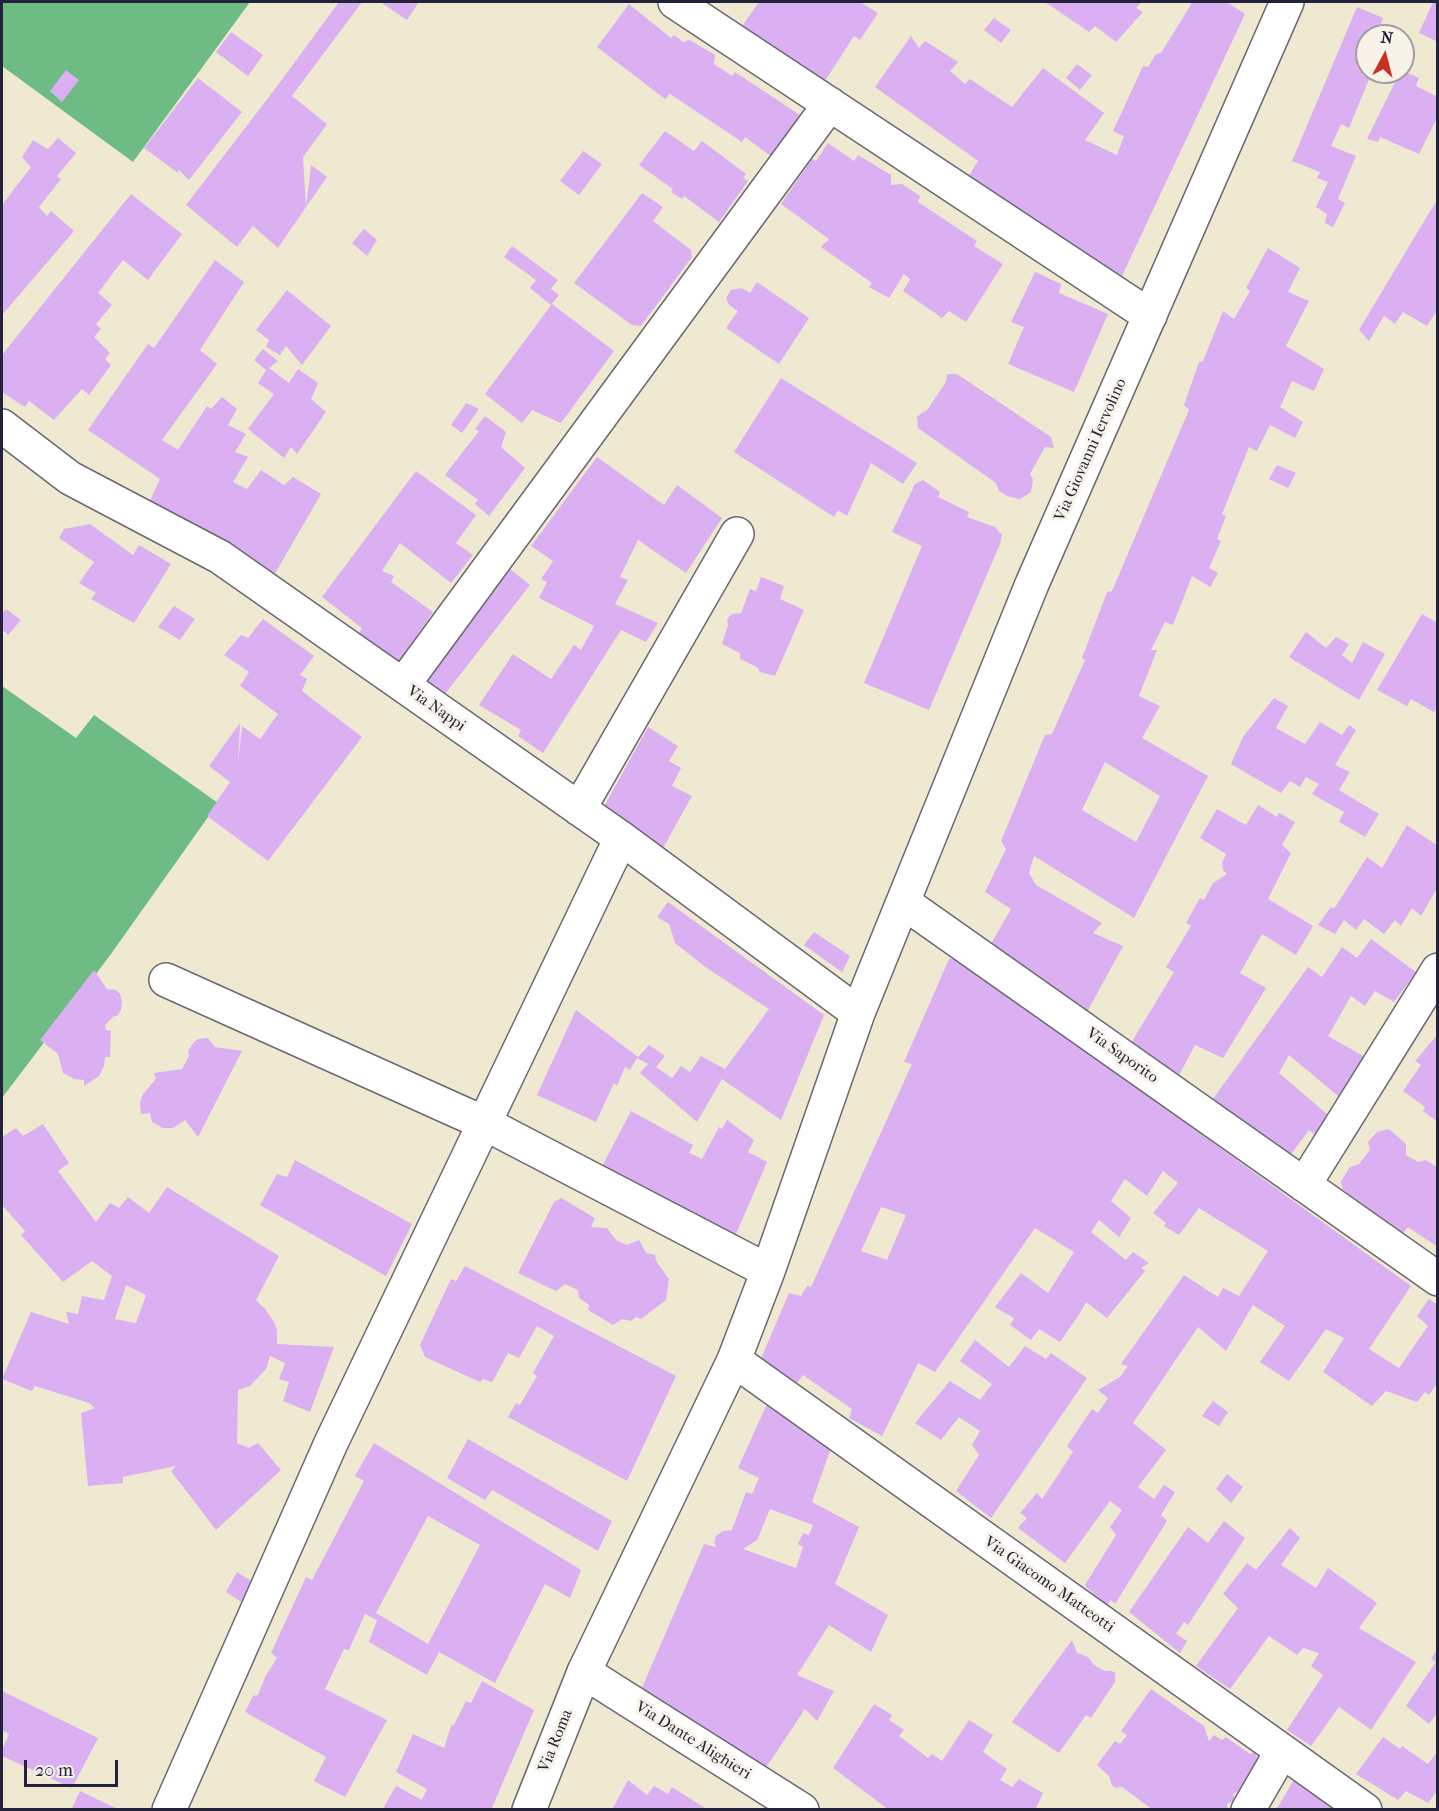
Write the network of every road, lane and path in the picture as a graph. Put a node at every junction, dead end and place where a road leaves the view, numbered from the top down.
1 (675, 2) edge
2 (1287, 2) edge
3 (830, 104) junction
4 (1150, 316) junction
5 (2, 426) edge
6 (737, 534) dead end
7 (403, 685) junction
8 (579, 809) junction
9 (621, 838) junction
10 (903, 902) junction
11 (1437, 970) edge
12 (166, 980) dead end
13 (858, 1012) junction
14 (484, 1123) junction
15 (1304, 1185) junction
16 (768, 1271) junction
17 (1437, 1280) edge
18 (734, 1360) junction
19 (584, 1672) junction
20 (1282, 1751) junction
21 (170, 1809) edge
22 (529, 1809) edge
23 (802, 1809) edge
24 (1248, 1809) edge
25 (1365, 1809) edge

1 - 3 street
2 - 4 street, Via Giovanni Iervolino
3 - 4 street
3 - 7 street
4 - 10 street, Via Giovanni Iervolino
5 - 7 street, Via Nappi
6 - 8 street
7 - 8 street, Via Nappi
8 - 9 street, Via Nappi
9 - 13 street, Via Nappi
9 - 14 street
10 - 13 street
10 - 15 street, Via Saporito
11 - 15 street
12 - 14 street
13 - 16 street, Via Roma
14 - 16 street
14 - 21 street
15 - 17 street, Via Saporito
16 - 18 street, Via Roma
18 - 19 street, Via Roma
18 - 20 street, Via Giacomo Matteotti
19 - 22 street, Via Roma
19 - 23 street, Via Dante Alighieri
20 - 24 street
20 - 25 street, Via Giacomo Matteotti

